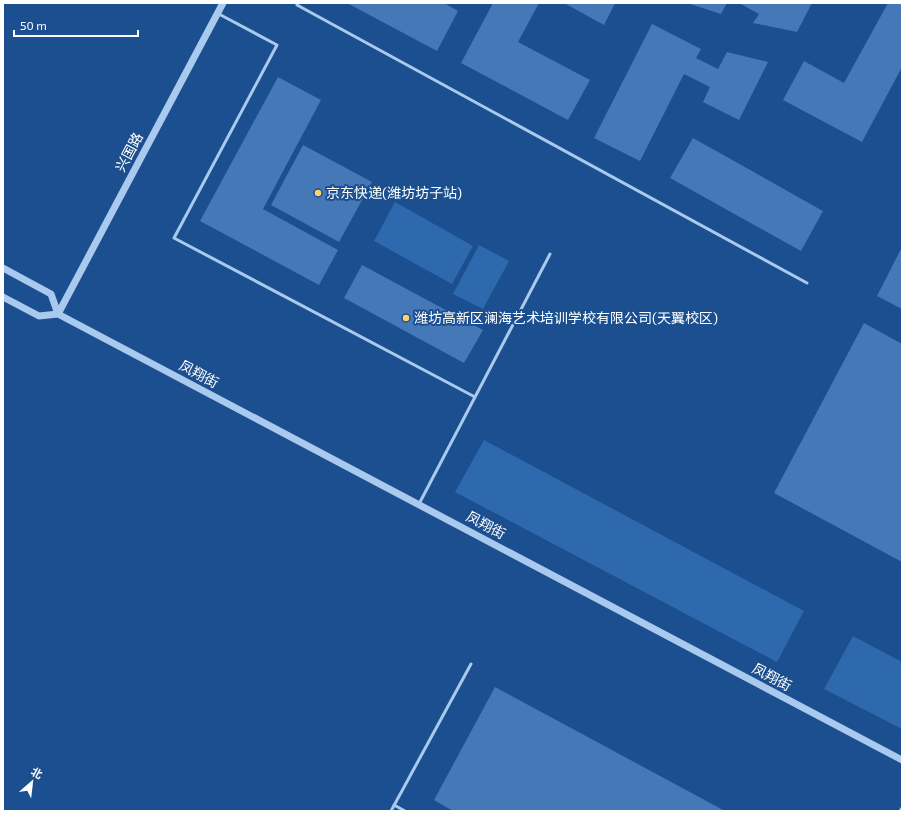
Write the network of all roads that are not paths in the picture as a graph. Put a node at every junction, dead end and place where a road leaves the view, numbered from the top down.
1 (223, 3) edge
2 (298, 3) edge
3 (217, 13) junction
4 (550, 254) dead end
5 (3, 268) edge
6 (807, 283) dead end
7 (3, 297) edge
8 (58, 314) junction
9 (474, 397) junction
10 (418, 504) junction
11 (470, 664) dead end
12 (902, 760) edge
13 (394, 805) junction
14 (902, 808) edge
15 (391, 811) edge
16 (404, 811) edge
17 (900, 811) edge

1 - 3 street, 兴国路
2 - 6 lane
3 - 8 street, 兴国路
3 - 9 lane
4 - 9 lane
5 - 8 street
7 - 8 street
8 - 10 street, 凤翔街
9 - 10 lane
10 - 12 street, 凤翔街
11 - 13 lane
13 - 15 lane
13 - 16 lane
14 - 17 lane

